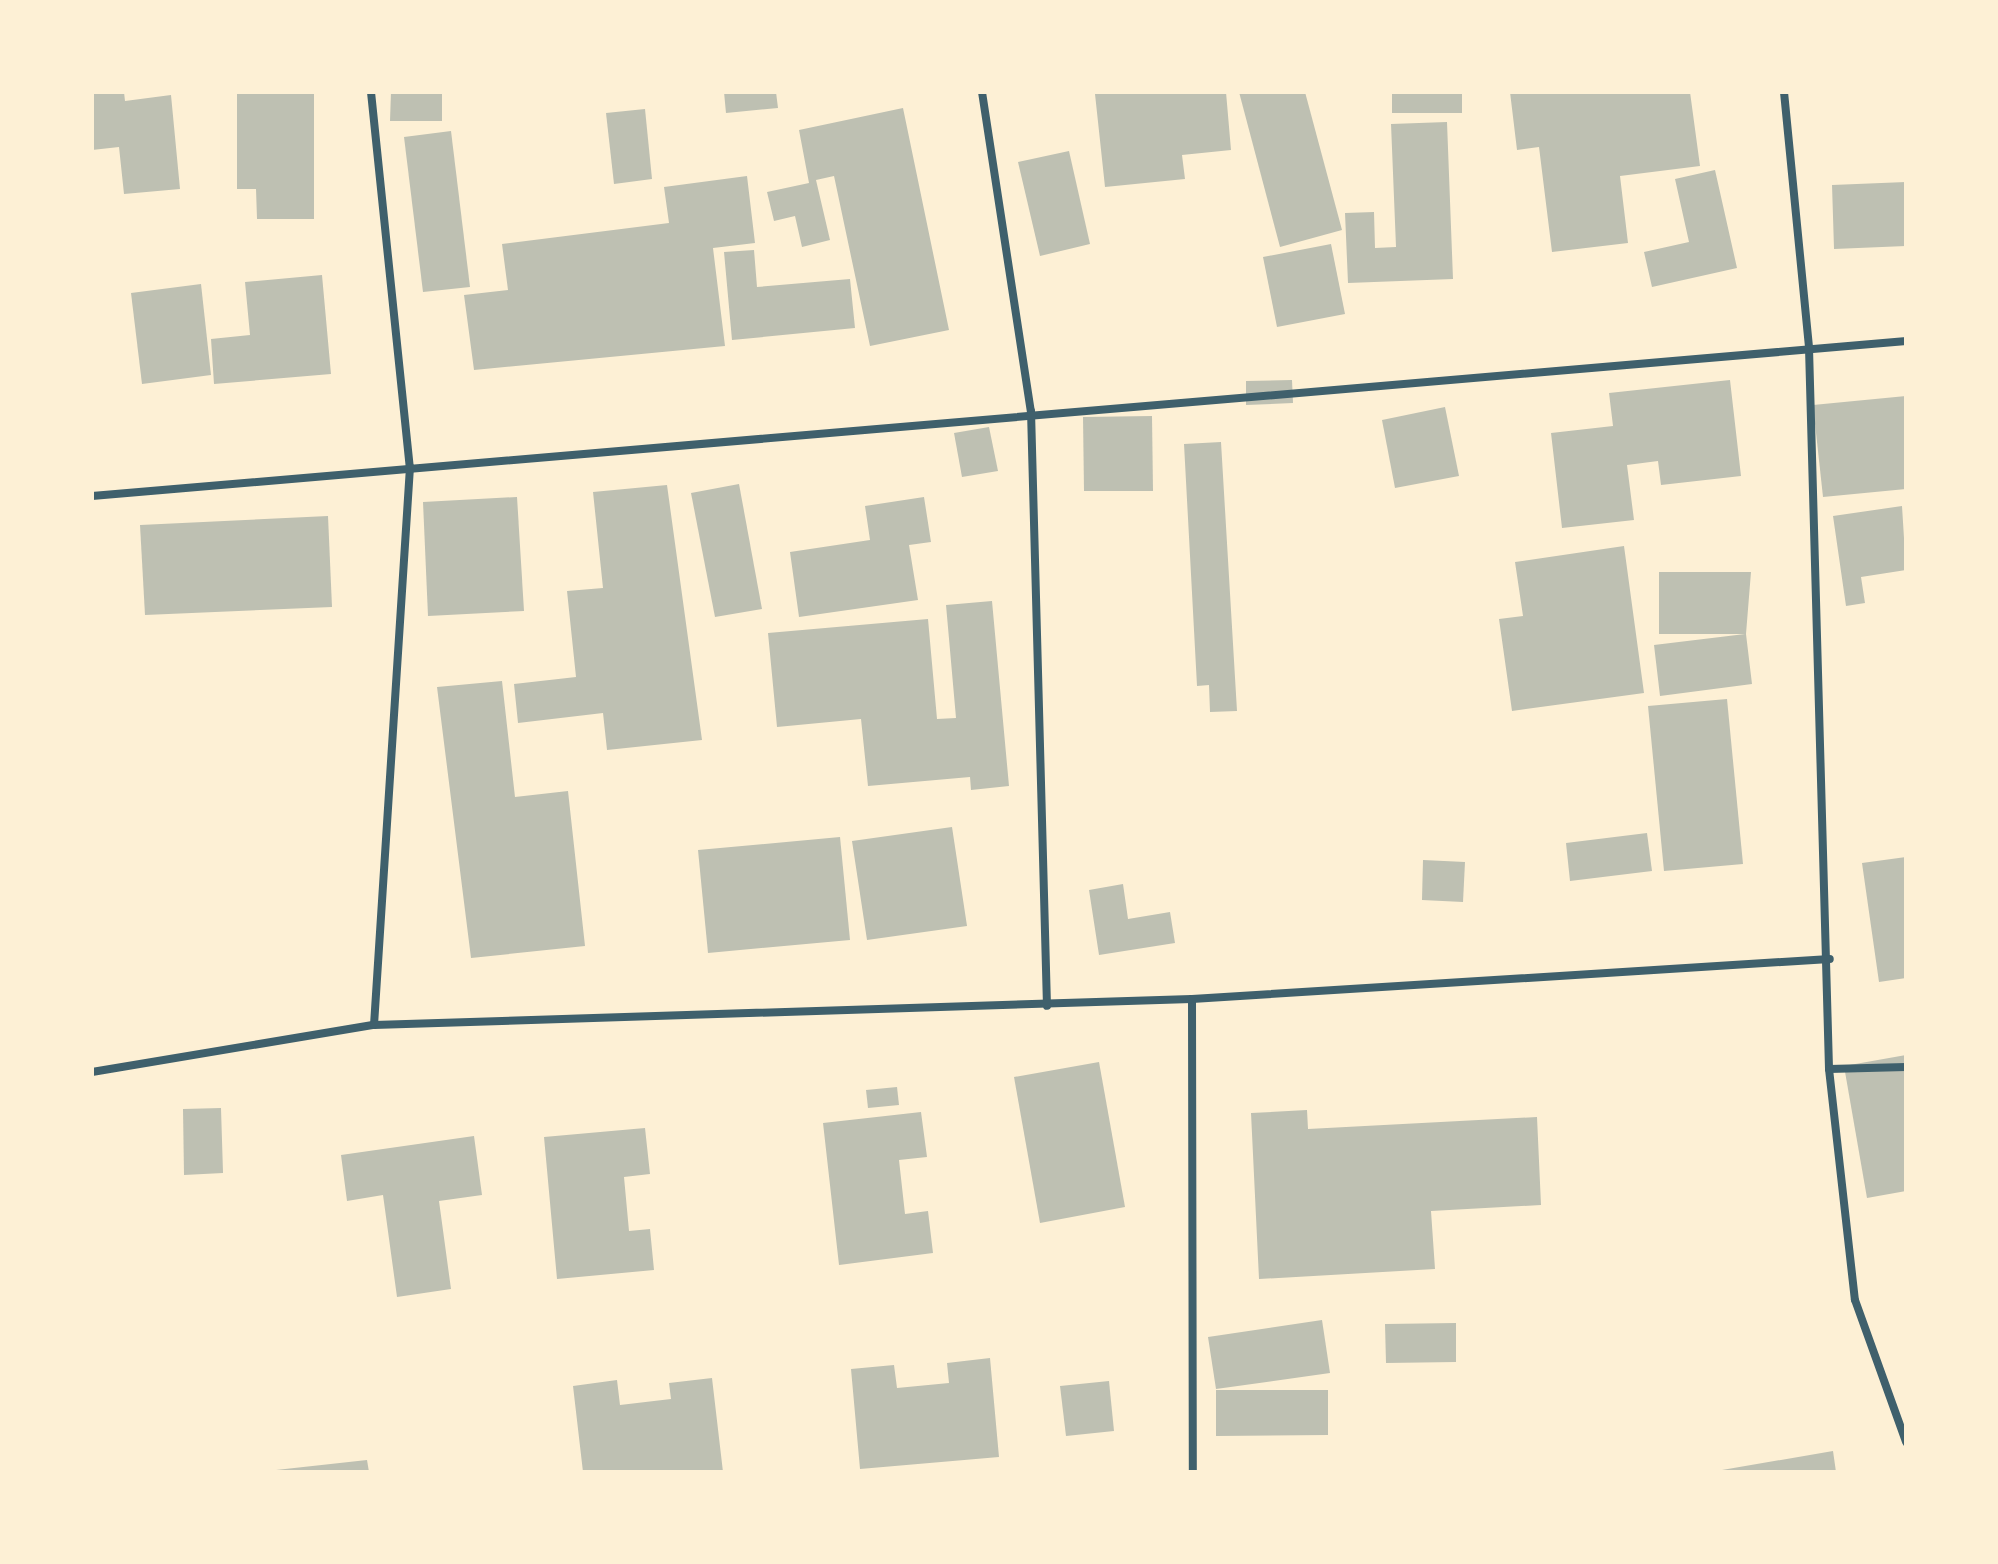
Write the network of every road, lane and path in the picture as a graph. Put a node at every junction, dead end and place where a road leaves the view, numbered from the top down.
1 (371, 92) edge
2 (982, 92) edge
3 (1784, 92) edge
4 (1906, 341) edge
5 (1809, 348) junction
6 (1031, 411) junction
7 (410, 467) junction
8 (92, 496) edge
9 (1830, 959) junction
10 (1192, 999) junction
11 (1047, 1006) junction
12 (374, 1025) junction
13 (1906, 1067) edge
14 (1829, 1069) junction
15 (92, 1072) edge
16 (1906, 1442) edge
17 (1193, 1472) edge

1 - 7 street
2 - 6 street
3 - 5 street
4 - 5 street
5 - 6 street
5 - 9 street
6 - 7 street
6 - 11 street
7 - 8 street
7 - 12 street
9 - 10 street
9 - 14 street
10 - 11 street
10 - 17 street
11 - 12 street
12 - 15 street
13 - 14 street
14 - 16 street

